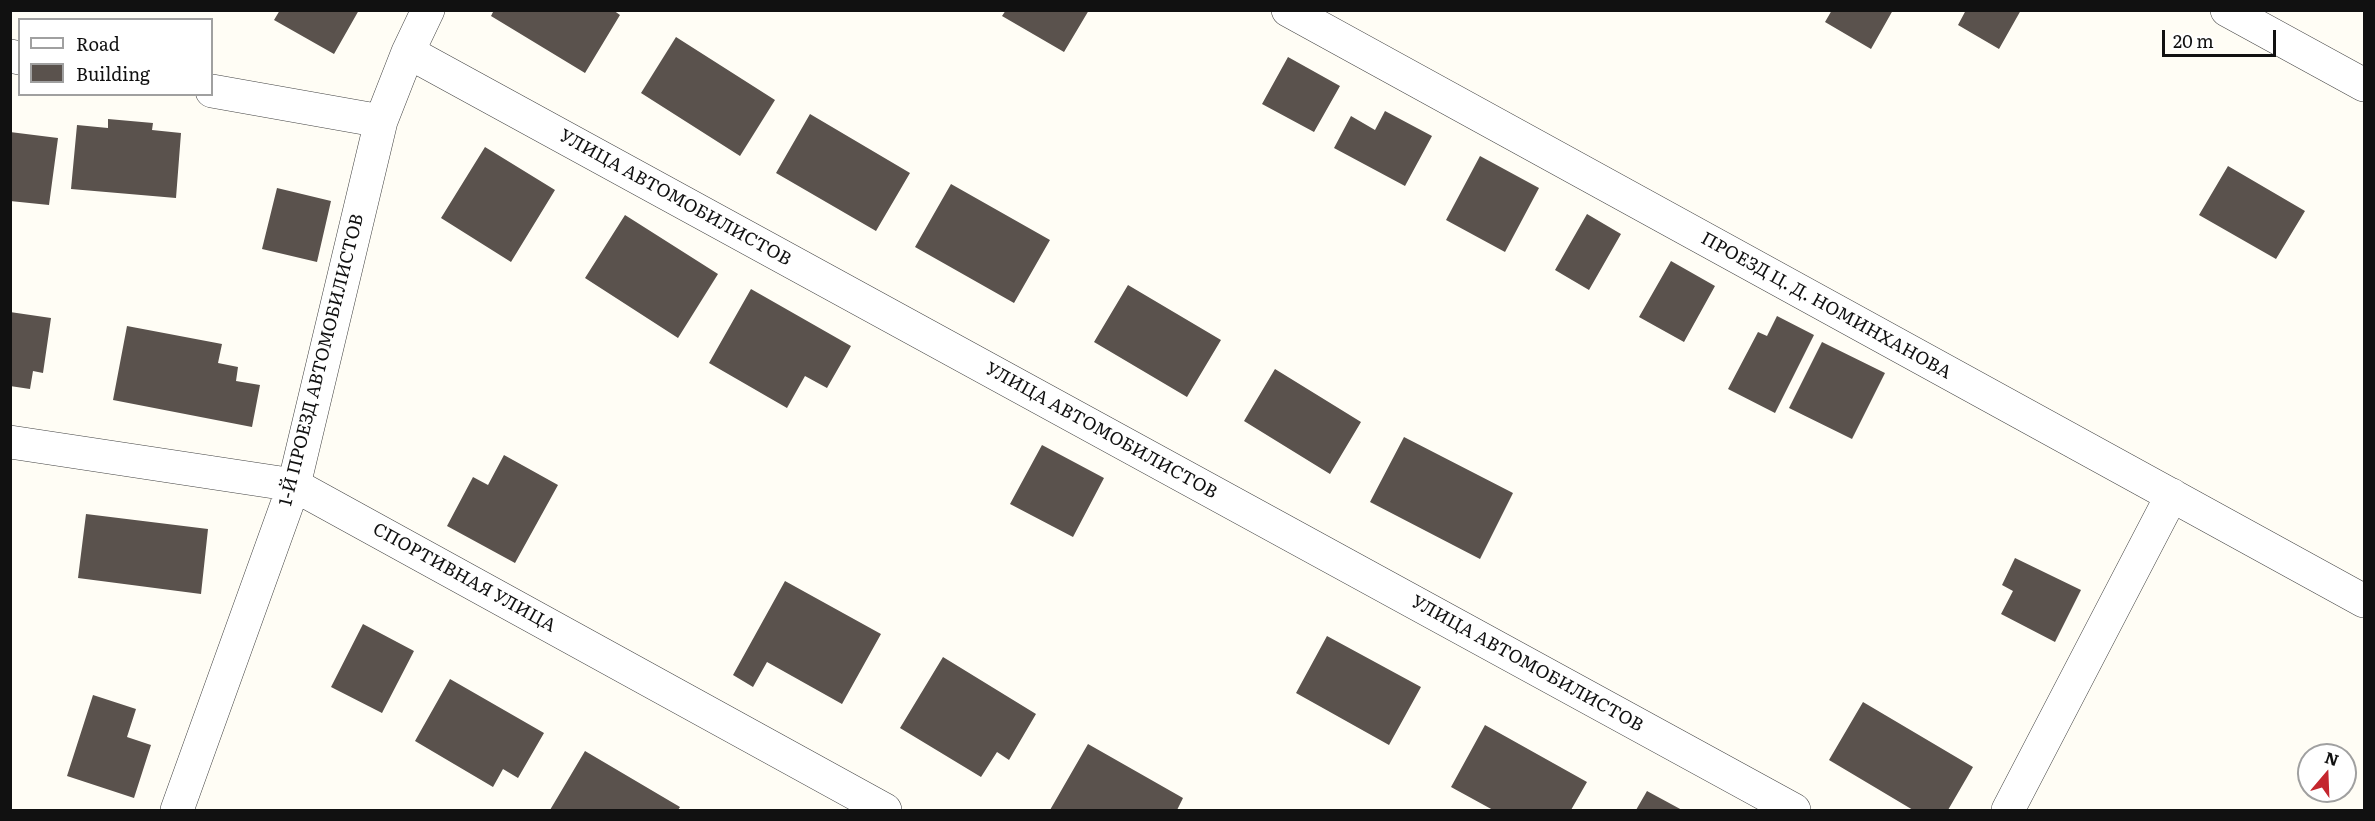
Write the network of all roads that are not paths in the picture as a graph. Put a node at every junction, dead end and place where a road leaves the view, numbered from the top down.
1 (428, 10) edge
2 (1288, 10) edge
3 (2227, 10) edge
4 (408, 52) junction
5 (2364, 85) edge
6 (213, 92) edge
7 (381, 121) junction
8 (10, 442) edge
9 (294, 485) junction
10 (2172, 495) junction
11 (2364, 601) edge
12 (177, 810) edge
13 (885, 810) edge
14 (1794, 810) edge
15 (2008, 810) edge

1 - 4 street, 1-Й ПРОЕЗД АВТОМОБИЛИСТОВ
2 - 10 street, ПРОЕЗД Ц. Д. НОМИНХАНОВА
3 - 5 street
4 - 7 street, 1-Й ПРОЕЗД АВТОМОБИЛИСТОВ
4 - 14 street, УЛИЦА АВТОМОБИЛИСТОВ
6 - 7 street
7 - 9 street, 1-Й ПРОЕЗД АВТОМОБИЛИСТОВ
8 - 9 street, СПОРТИВНАЯ УЛИЦА
9 - 12 street, 1-Й ПРОЕЗД АВТОМОБИЛИСТОВ
9 - 13 street, СПОРТИВНАЯ УЛИЦА
10 - 11 street, ПРОЕЗД Ц. Д. НОМИНХАНОВА
10 - 15 street

